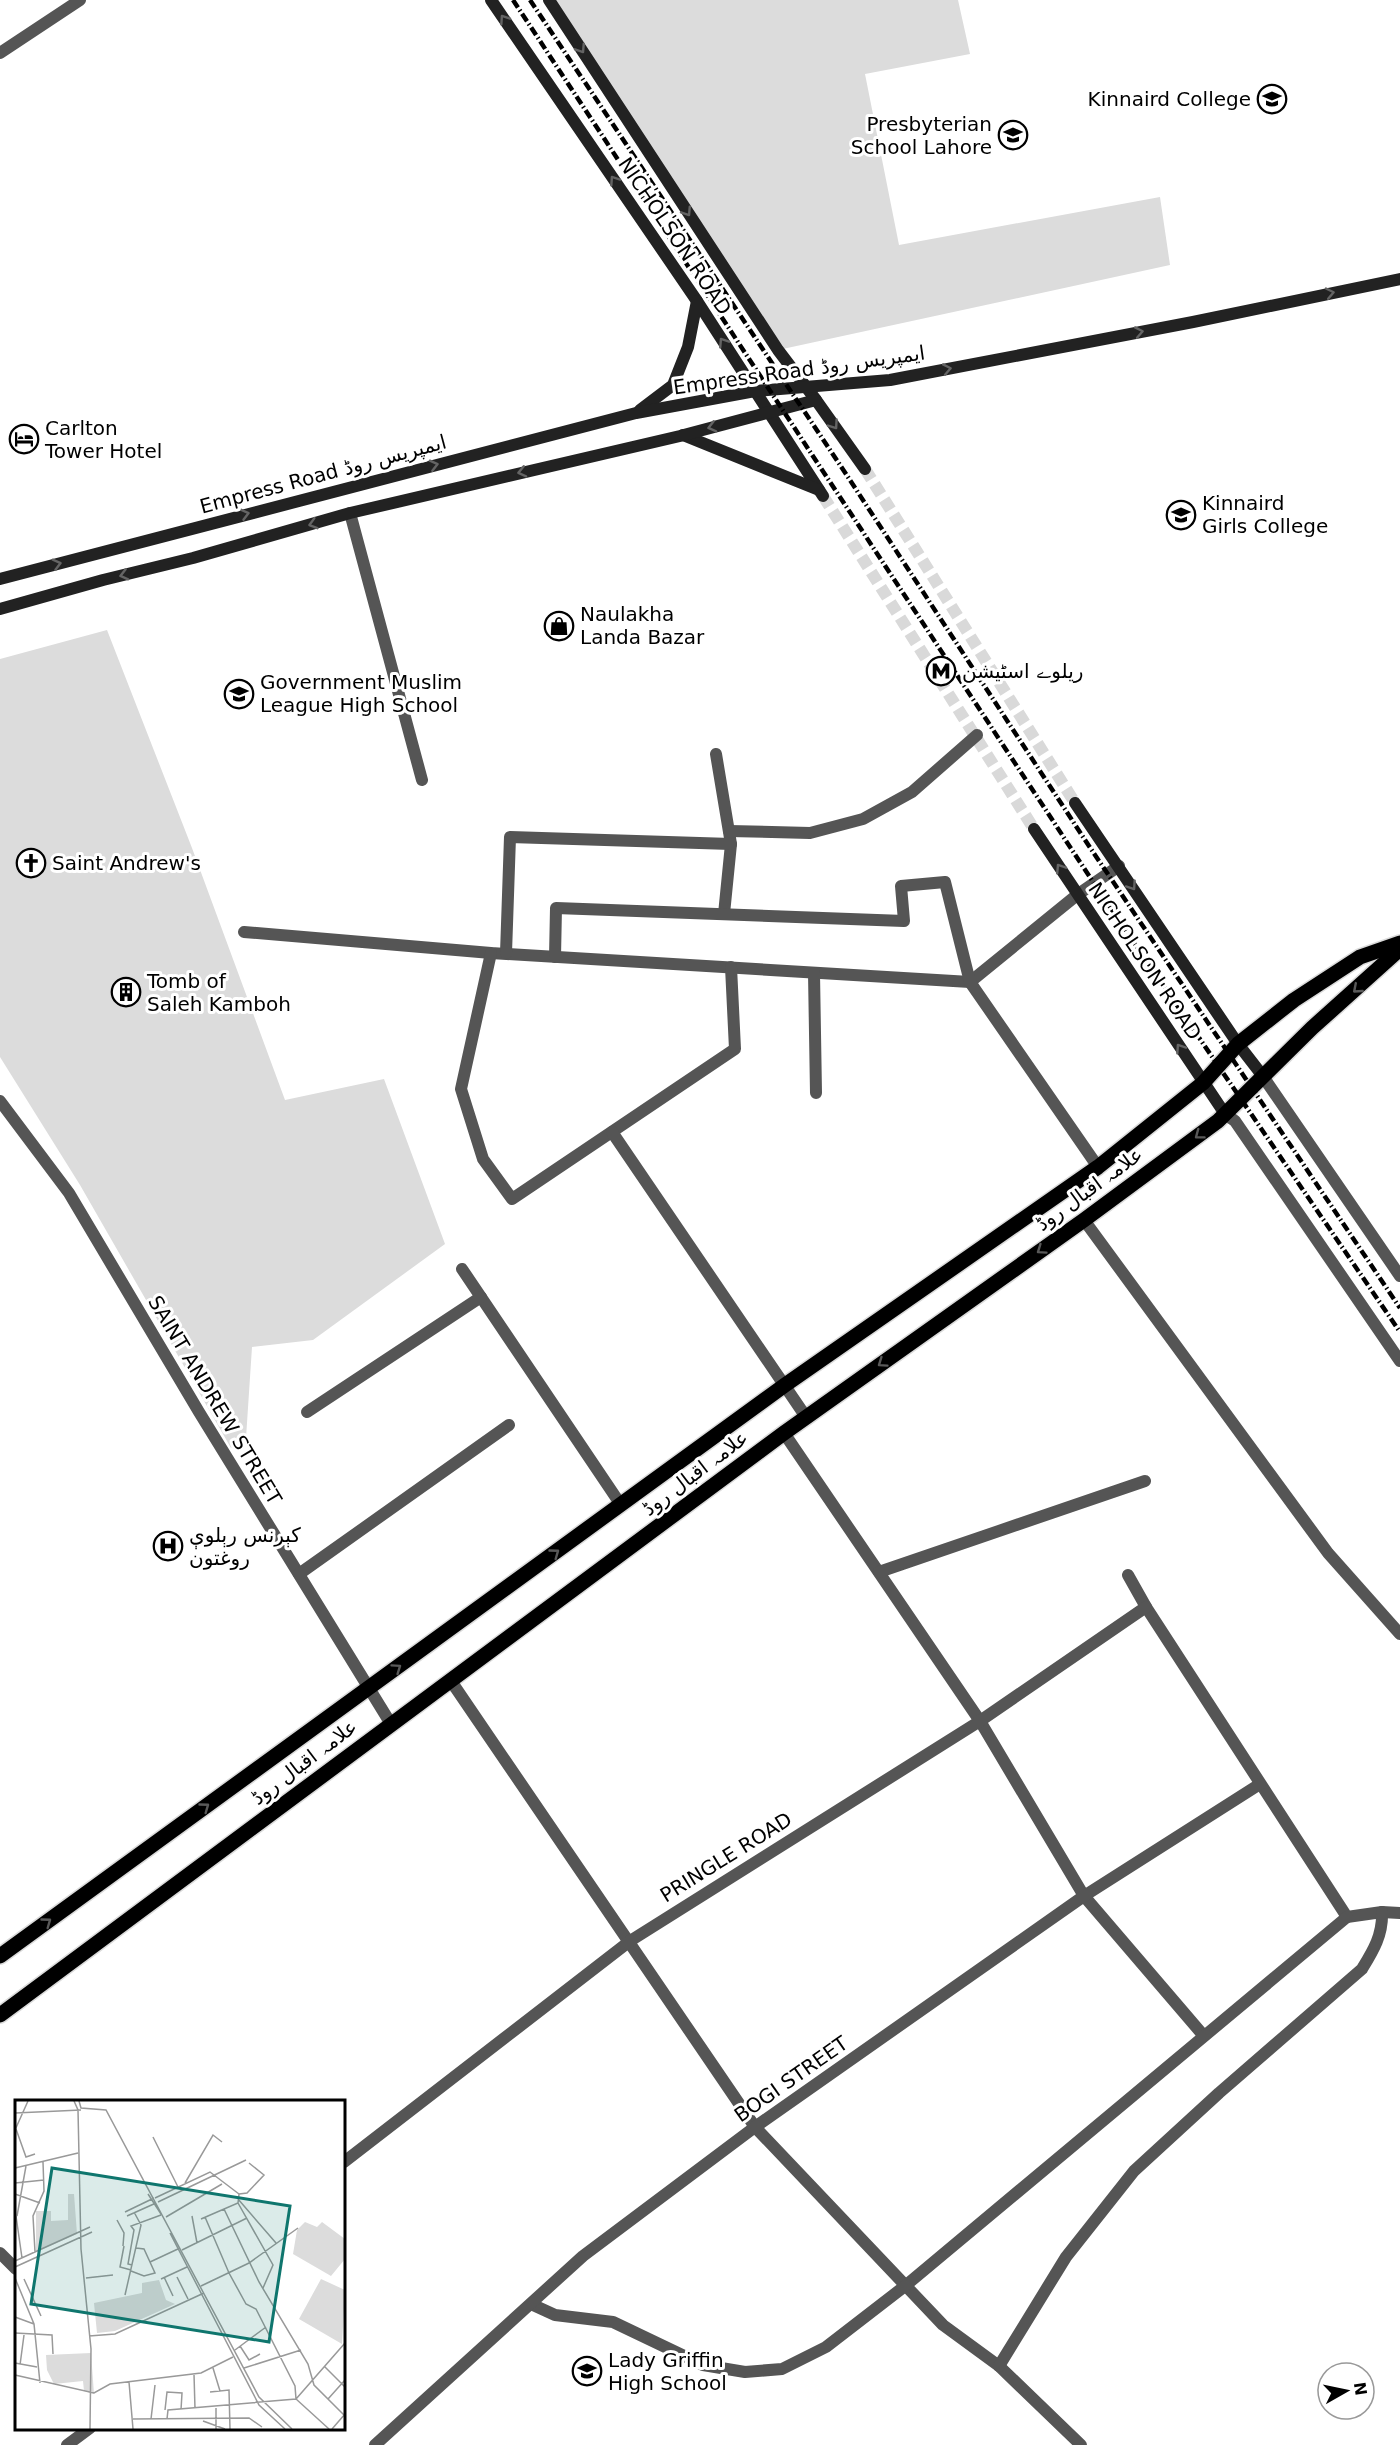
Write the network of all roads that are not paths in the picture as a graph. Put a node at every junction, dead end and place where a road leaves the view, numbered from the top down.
1 (80, 0) edge
2 (491, 0) edge
3 (549, 0) edge
4 (0, 53) edge
5 (1400, 279) edge
6 (697, 301) junction
7 (804, 386) junction
8 (755, 391) junction
9 (816, 400) junction
10 (636, 413) junction
11 (769, 413) junction
12 (683, 435) junction
13 (865, 469) tunnel mouth
14 (350, 513) junction
15 (0, 579) edge
16 (0, 609) edge
17 (976, 735) dead end
18 (716, 754) dead end
19 (422, 780) dead end
20 (1075, 803) tunnel mouth
21 (1034, 829) tunnel mouth
22 (729, 831) junction
23 (731, 844) junction
24 (1119, 866) junction
25 (1077, 895) junction
26 (724, 914) junction
27 (244, 932) dead end
28 (1400, 943) edge
29 (1400, 949) edge
30 (491, 953) junction
31 (506, 953) junction
32 (555, 957) junction
33 (731, 968) junction
34 (814, 973) junction
35 (970, 982) junction
36 (1238, 1044) junction
37 (1262, 1075) junction
38 (1203, 1083) junction
39 (816, 1093) dead end
40 (0, 1101) edge
41 (1225, 1114) junction
42 (612, 1132) junction
43 (1098, 1167) junction
44 (1084, 1220) junction
45 (462, 1269) dead end
46 (1400, 1276) edge
47 (481, 1297) junction
48 (1400, 1361) edge
49 (785, 1385) junction
50 (306, 1412) dead end
51 (806, 1417) junction
52 (508, 1425) dead end
53 (784, 1433) junction
54 (1145, 1481) dead end
55 (621, 1504) junction
56 (879, 1572) junction
57 (299, 1574) junction
58 (1128, 1575) dead end
59 (1146, 1607) junction
60 (1400, 1634) edge
61 (451, 1681) junction
62 (369, 1688) junction
63 (980, 1721) junction
64 (390, 1724) junction
65 (1260, 1784) junction
66 (1084, 1896) junction
67 (1382, 1912) junction
68 (1400, 1913) edge
69 (1347, 1917) junction
70 (630, 1941) junction
71 (0, 1956) edge
72 (0, 2015) edge
73 (1203, 2035) junction
74 (755, 2127) junction
75 (345, 2161) edge
76 (0, 2253) edge
77 (15, 2268) edge
78 (905, 2286) junction
79 (531, 2304) junction
80 (999, 2366) junction
81 (87, 2430) edge
82 (67, 2445) edge
83 (375, 2445) edge
84 (1081, 2445) edge

1 - 4 street
6 -> 2 main road, NICHOLSON ROAD
3 -> 7 main road, NICHOLSON ROAD
7 -> 5 main road, Empress Road ایمپریس روڈ
8 -> 6 main road, NICHOLSON ROAD
6 - 10 main road
7 - 8 main road, Empress Road ایمپریس روڈ
7 - 9 main road, NICHOLSON ROAD
8 - 10 main road, Empress Road ایمپریس روڈ
8 - 11 main road, NICHOLSON ROAD
9 - 11 main road, Empress Road ایمپریس روڈ
9 -> 13 main road, NICHOLSON ROAD
15 -> 10 main road, Empress Road ایمپریس روڈ
11 -> 12 main road, Empress Road ایمپریس روڈ
11 - 12 main road, NICHOLSON ROAD
12 -> 14 main road, Empress Road ایمپریس روڈ
14 -> 16 main road, Empress Road ایمپریس روڈ
14 - 19 street
17 - 22 street
18 - 22 street
20 - 24 main road, NICHOLSON ROAD
25 -> 21 main road, NICHOLSON ROAD
22 - 23 street
23 - 26 street
23 - 31 street
24 - 25 street
24 -> 36 main road, NICHOLSON ROAD
25 - 35 street
38 -> 25 main road, NICHOLSON ROAD
26 - 32 street
26 - 35 street
27 - 30 street
28 - 36 main road, علامہ اقبال روڈ
29 -> 37 main road, علامہ اقبال روڈ
30 - 31 street
30 - 42 street
31 - 32 street
32 - 33 street
33 - 34 street
33 - 42 street
34 - 35 street
34 - 39 street
35 - 43 street
36 - 37 main road, NICHOLSON ROAD
36 - 38 main road, علامہ اقبال روڈ
37 - 41 main road, علامہ اقبال روڈ
37 - 46 street
38 - 41 main road, NICHOLSON ROAD
38 - 43 main road, علامہ اقبال روڈ
40 - 57 street, SAINT ANDREW STREET
41 -> 44 main road, علامہ اقبال روڈ
41 - 48 street
42 - 49 street
43 - 49 main road, علامہ اقبال روڈ
44 -> 51 main road, علامہ اقبال روڈ
44 - 60 street
45 - 47 street
47 - 50 street
47 - 55 street
49 - 51 street
49 - 55 main road, علامہ اقبال روڈ
51 - 53 main road, علامہ اقبال روڈ
52 - 57 street
53 - 56 street
53 - 61 main road, علامہ اقبال روڈ
54 - 56 street
62 -> 55 main road, علامہ اقبال روڈ
56 - 63 street
57 - 62 street, SAINT ANDREW STREET
58 - 59 street
59 - 63 street, PRINGLE ROAD
59 - 65 street
61 - 64 main road, علامہ اقبال روڈ
61 - 70 street
62 - 64 street, SAINT ANDREW STREET
71 -> 62 main road, علامہ اقبال روڈ
63 - 66 street
63 - 70 street, PRINGLE ROAD
64 - 72 main road, علامہ اقبال روڈ
65 - 66 street, BOGI STREET
65 - 69 street
66 - 73 street
66 - 74 street, BOGI STREET
67 - 68 street
67 - 69 street
67 - 80 street
69 - 73 street
70 - 74 street
70 - 75 street, PRINGLE ROAD
73 - 78 street
74 - 78 street
74 - 79 street, BOGI STREET
76 - 77 street
78 - 79 street
78 - 80 street
79 - 83 street, BOGI STREET
80 - 84 street
81 - 82 street

